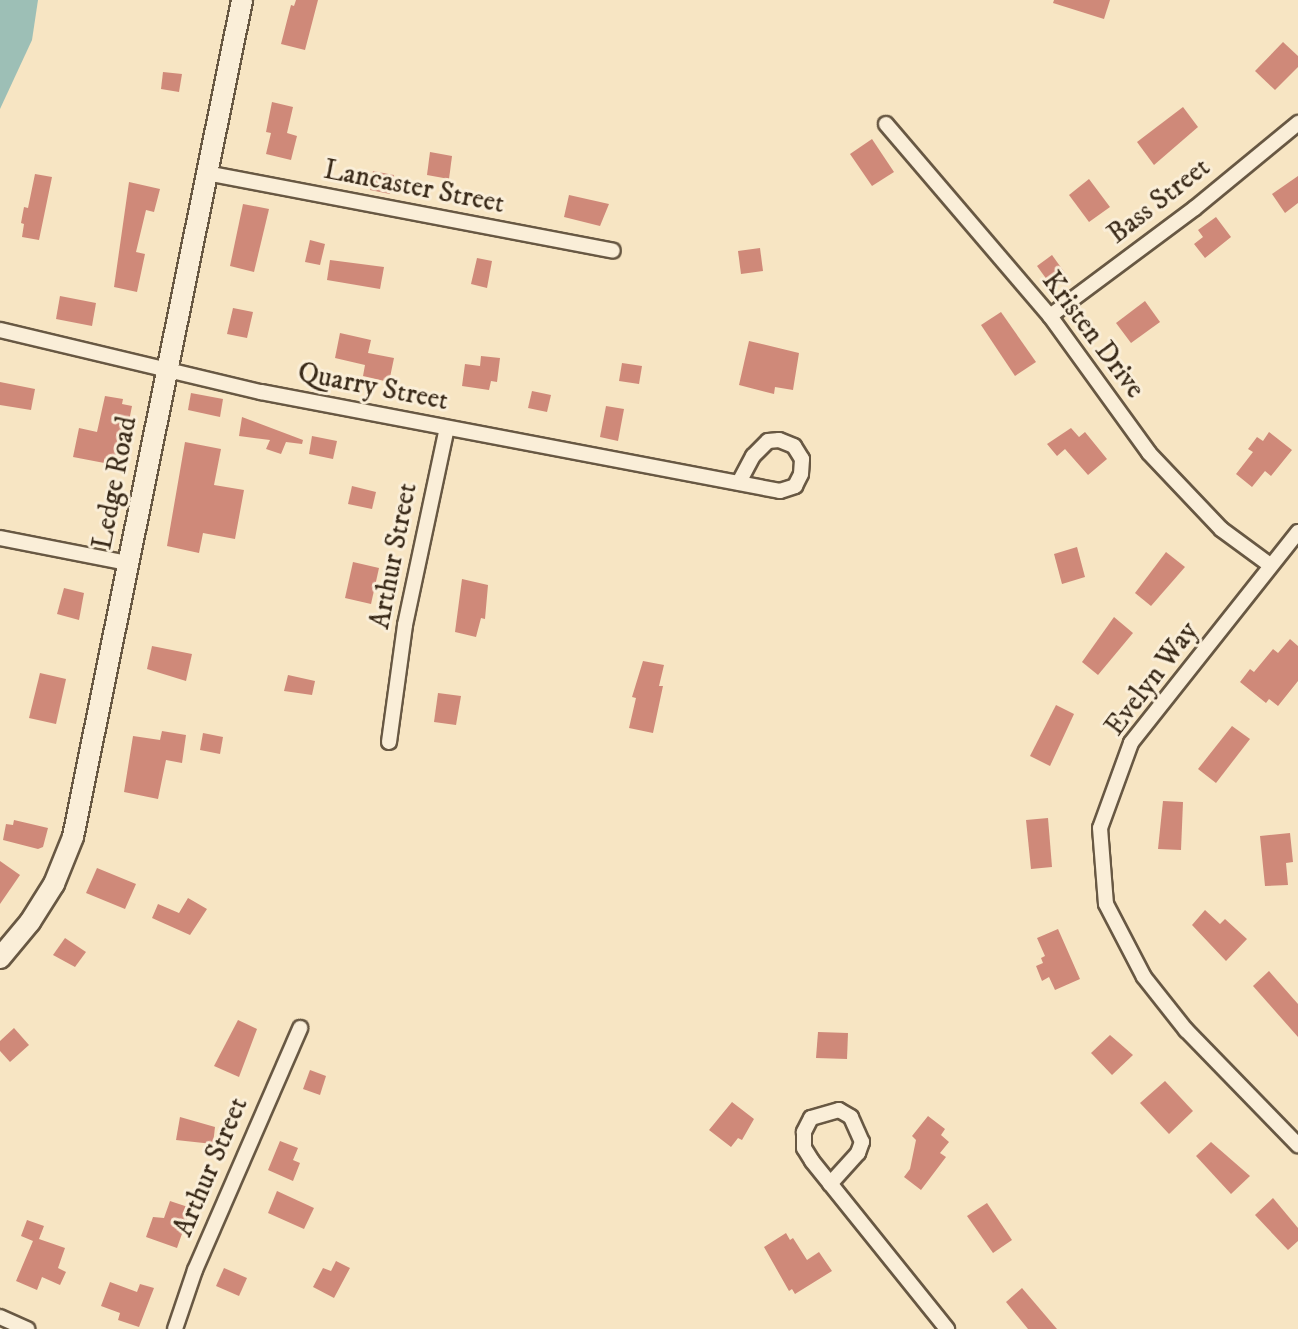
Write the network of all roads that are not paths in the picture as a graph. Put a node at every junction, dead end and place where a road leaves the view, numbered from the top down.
1 (242, 0) edge
2 (1298, 123) edge
3 (886, 124) dead end
4 (206, 173) junction
5 (613, 251) dead end
6 (1050, 316) junction
7 (0, 330) edge
8 (166, 372) junction
9 (447, 428) junction
10 (739, 482) junction
11 (1298, 532) edge
12 (0, 538) edge
13 (128, 563) junction
14 (1270, 565) junction
15 (389, 742) dead end
16 (0, 958) edge
17 (300, 1028) dead end
18 (1298, 1145) edge
19 (830, 1184) junction
20 (0, 1317) edge
21 (27, 1329) edge
22 (175, 1329) edge
23 (947, 1329) edge

1 - 4 street, Ledge Road
2 - 6 street, Bass Street
3 - 6 street, Kristen Drive
4 - 5 street, Lancaster Street
4 - 8 street, Ledge Road
6 - 14 street, Kristen Drive
7 - 8 street, Quarry Street
8 - 9 street, Quarry Street
8 - 13 street, Ledge Road
9 - 10 street, Quarry Street
9 - 15 street, Arthur Street
10 - 10 street, Quarry Street
11 - 14 street, Evelyn Way
12 - 13 street
13 - 16 street, Ledge Road
14 - 18 street, Evelyn Way
17 - 22 street, Arthur Street
19 - 19 street
19 - 23 street
20 - 21 street

